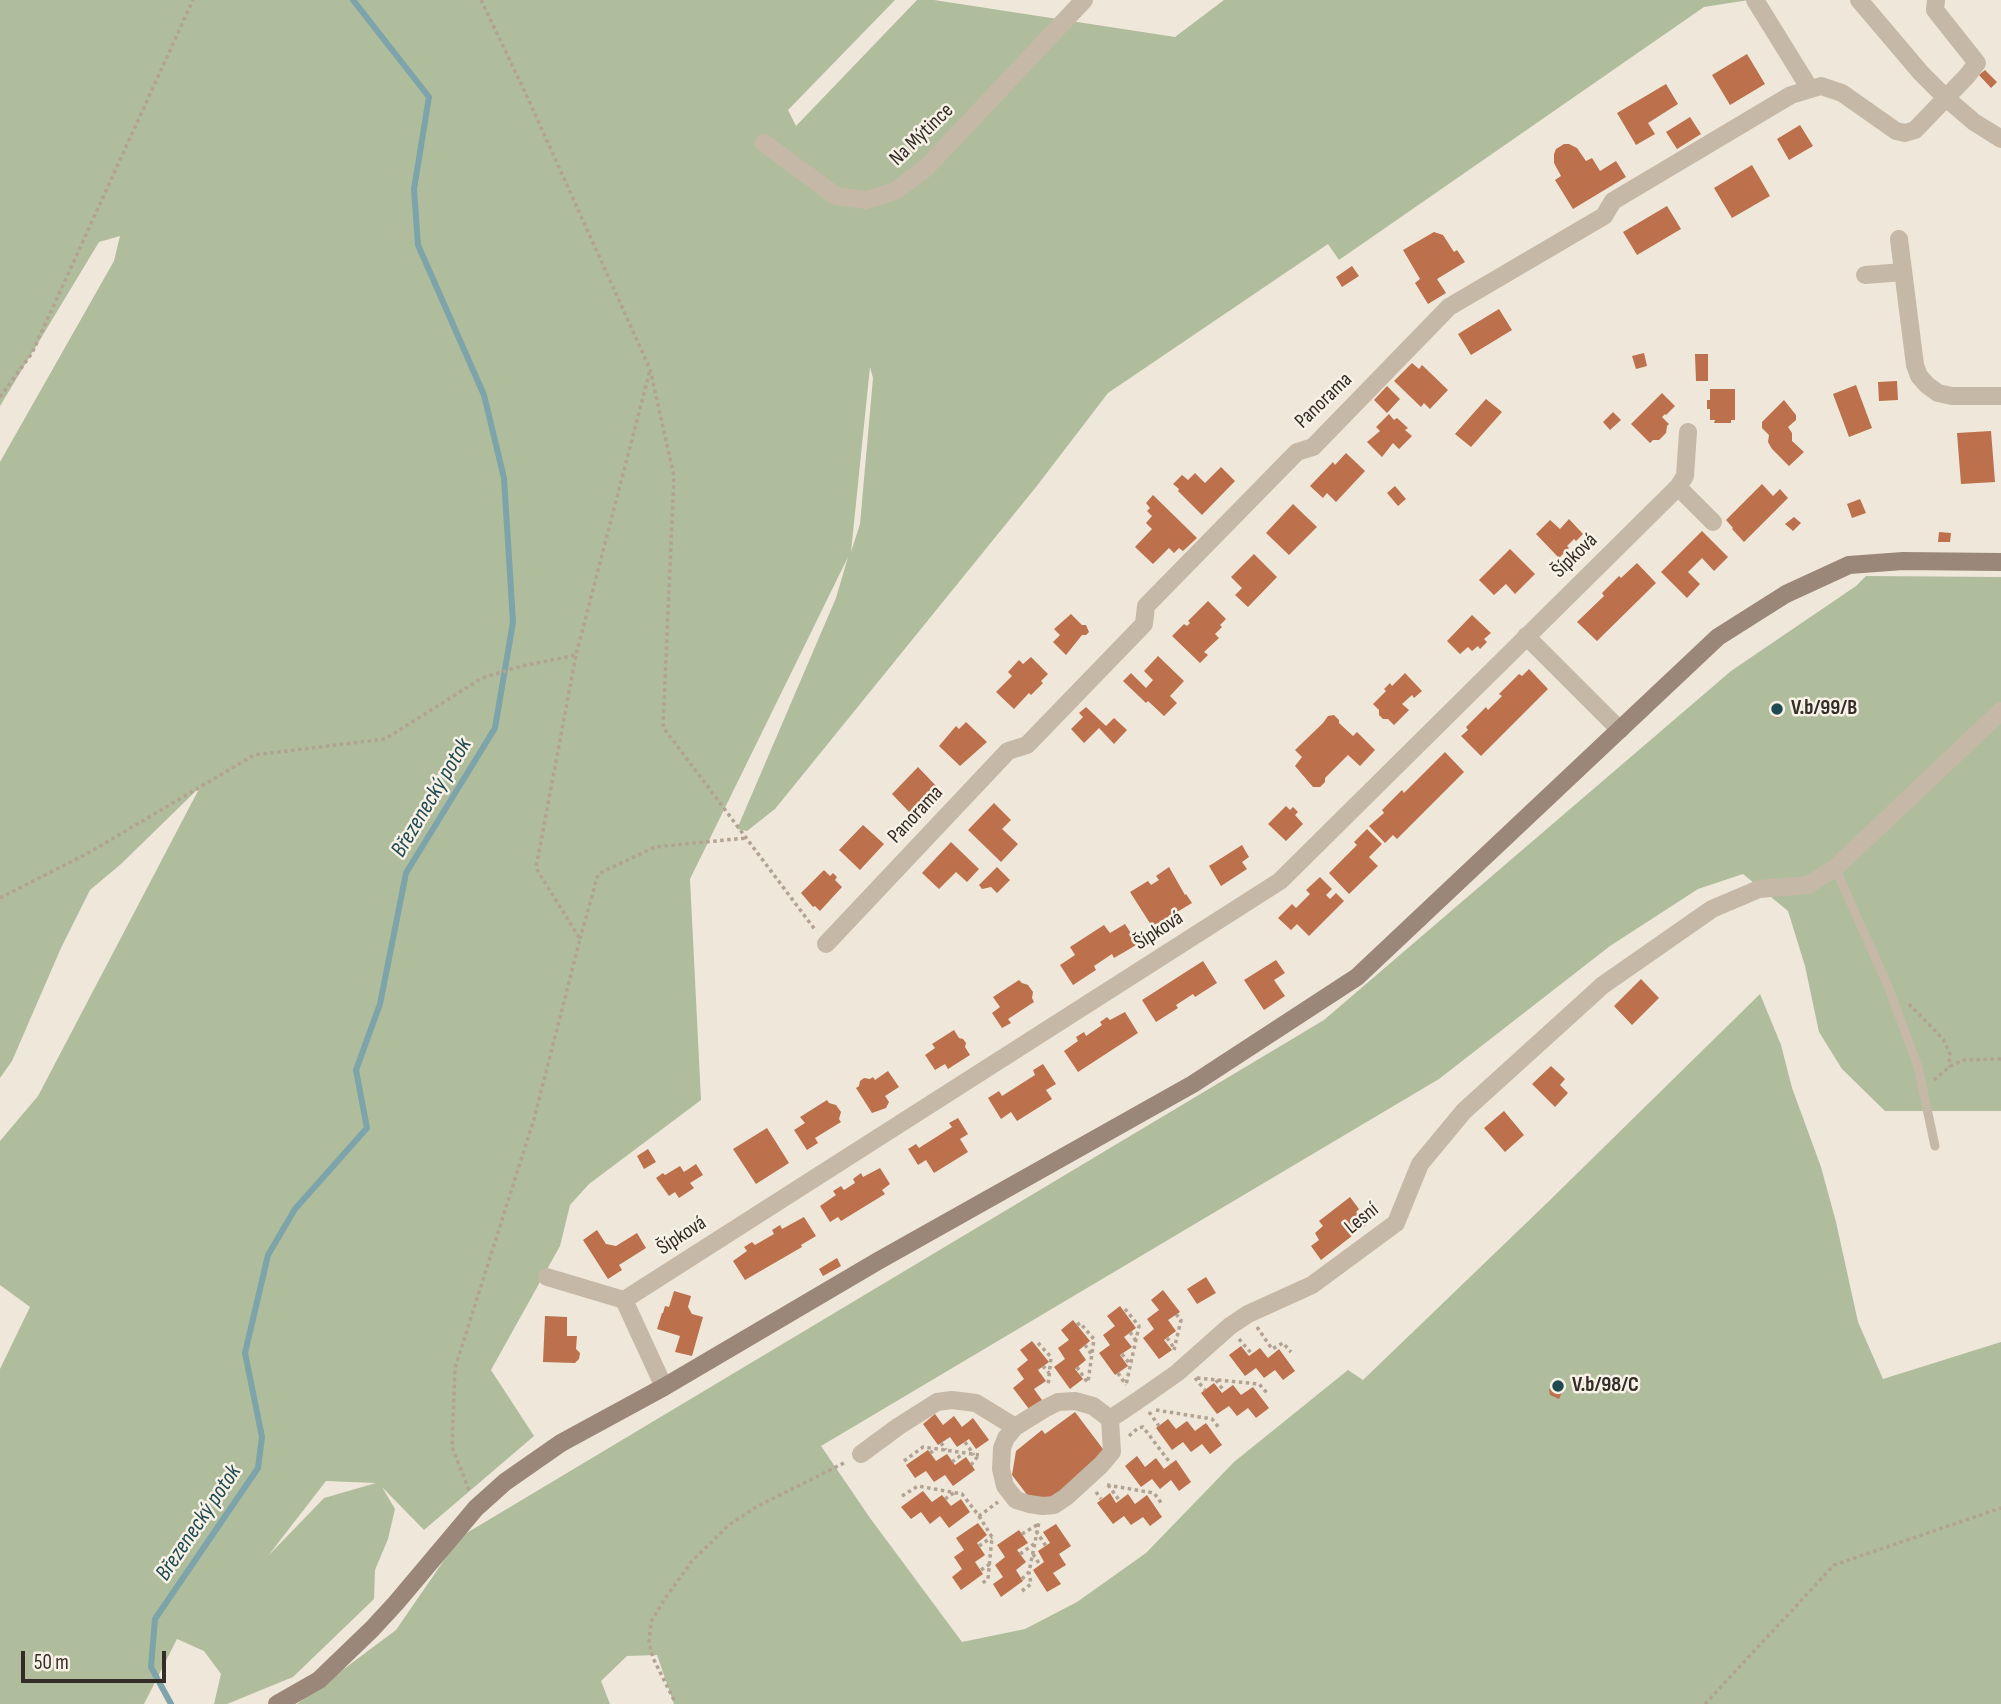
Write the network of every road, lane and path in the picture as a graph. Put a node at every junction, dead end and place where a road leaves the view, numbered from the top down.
1 (193, 0) edge
2 (481, 0) edge
3 (1084, 0) edge
4 (1755, 0) edge
5 (1859, 0) edge
6 (1936, 0) edge
7 (1810, 89) junction
8 (1946, 98) junction
9 (2001, 139) edge
10 (764, 143) dead end
11 (1899, 239) dead end
12 (1903, 272) junction
13 (1866, 275) dead end
14 (650, 369) junction
15 (2001, 396) edge
16 (0, 397) edge
17 (1688, 432) dead end
18 (1678, 487) junction
19 (1713, 522) dead end
20 (2001, 562) edge
21 (1526, 636) junction
22 (576, 655) junction
23 (2001, 711) edge
24 (1620, 730) junction
25 (746, 838) junction
26 (1835, 868) junction
27 (0, 898) edge
28 (580, 939) junction
29 (826, 944) joint
30 (1888, 986) junction
31 (2001, 1059) edge
32 (1918, 1067) junction
33 (1950, 1067) junction
34 (1935, 1146) dead end
35 (547, 1277) dead end
36 (624, 1300) junction
37 (1125, 1309) dead end
38 (1176, 1314) dead end
39 (1248, 1314) junction
40 (1077, 1325) dead end
41 (1130, 1332) dead end
42 (1167, 1338) dead end
43 (1136, 1341) junction
44 (1038, 1343) dead end
45 (1085, 1345) dead end
46 (1174, 1349) junction
47 (1291, 1352) dead end
48 (1122, 1354) dead end
49 (1092, 1355) junction
50 (1172, 1357) dead end
51 (1130, 1365) junction
52 (1044, 1366) dead end
53 (1049, 1373) junction
54 (1195, 1378) dead end
55 (1216, 1380) junction
56 (1088, 1382) dead end
57 (1126, 1385) dead end
58 (664, 1387) junction
59 (1224, 1391) dead end
60 (1267, 1393) dead end
61 (1147, 1408) dead end
62 (1044, 1409) junction
63 (1110, 1419) junction
64 (1015, 1427) junction
65 (1220, 1429) dead end
66 (965, 1442) dead end
67 (941, 1443) dead end
68 (936, 1449) junction
69 (946, 1450) junction
70 (1112, 1452) junction
71 (930, 1453) dead end
72 (964, 1453) junction
73 (861, 1454) joint
74 (904, 1461) dead end
75 (953, 1462) dead end
76 (1171, 1464) dead end
77 (1084, 1480) junction
78 (1108, 1485) junction
79 (934, 1488) junction
80 (955, 1492) junction
81 (1011, 1493) junction
82 (925, 1494) dead end
83 (902, 1496) dead end
84 (945, 1499) dead end
85 (1119, 1500) dead end
86 (1162, 1504) dead end
87 (476, 1508) junction
88 (2001, 1508) edge
89 (1040, 1515) junction
90 (979, 1516) junction
91 (1037, 1531) junction
92 (1022, 1534) dead end
93 (992, 1537) junction
94 (1034, 1544) junction
95 (979, 1546) dead end
96 (1046, 1546) dead end
97 (1032, 1552) junction
98 (1020, 1554) dead end
99 (989, 1564) junction
100 (1040, 1565) dead end
101 (981, 1570) dead end
102 (1028, 1572) junction
103 (1022, 1578) dead end
104 (980, 1585) dead end
105 (1022, 1591) dead end
106 (674, 1700) dead end
107 (277, 1704) edge
108 (1706, 1704) edge

1 - 16 path
2 - 14 path
3 - 10 street, Na Mýtince
4 - 7 street
5 - 8 street
6 - 8 street
7 - 8 street
7 - 29 street, Panorama
8 - 9 street
11 - 12 street
12 - 13 street
12 - 15 street
14 - 22 path
14 - 25 path
17 - 18 street
18 - 19 street
18 - 21 street, Šípková
20 - 24 street
21 - 24 street
21 - 36 street, Šípková
22 - 27 path
22 - 28 path
23 - 26 street, Lesní
24 - 58 street
25 - 28 path
25 - 29 path
26 - 30 lane
26 - 39 street, Lesní
28 - 87 path
30 - 32 lane
30 - 33 path
31 - 33 path
32 - 33 path
32 - 34 lane
35 - 36 street
36 - 58 street
37 - 43 path
38 - 46 path
39 - 47 path
39 - 63 street, Lesní
40 - 49 path
41 - 43 path
42 - 46 path
43 - 51 path
44 - 53 path
45 - 49 path
46 - 50 path
48 - 51 path
49 - 56 path
51 - 57 path
52 - 53 path
53 - 62 path
54 - 55 path
55 - 59 path
55 - 60 path
58 - 87 street
61 - 65 path
62 - 63 street
62 - 64 street
63 - 70 street
64 - 73 street
64 - 81 street
66 - 72 path
67 - 69 path
68 - 69 path
68 - 71 path
68 - 74 path
69 - 72 path
70 - 76 path
70 - 77 street
72 - 75 path
73 - 106 path
77 - 78 path
77 - 89 street
78 - 85 path
78 - 86 path
79 - 80 path
79 - 82 path
79 - 83 path
80 - 84 path
80 - 90 path
81 - 89 street
81 - 90 path
87 - 107 street
88 - 108 path
89 - 91 path
89 - 92 path
90 - 93 path
91 - 94 path
91 - 96 path
93 - 95 path
93 - 99 path
94 - 97 path
94 - 98 path
97 - 100 path
97 - 102 path
99 - 101 path
99 - 104 path
102 - 103 path
102 - 105 path

